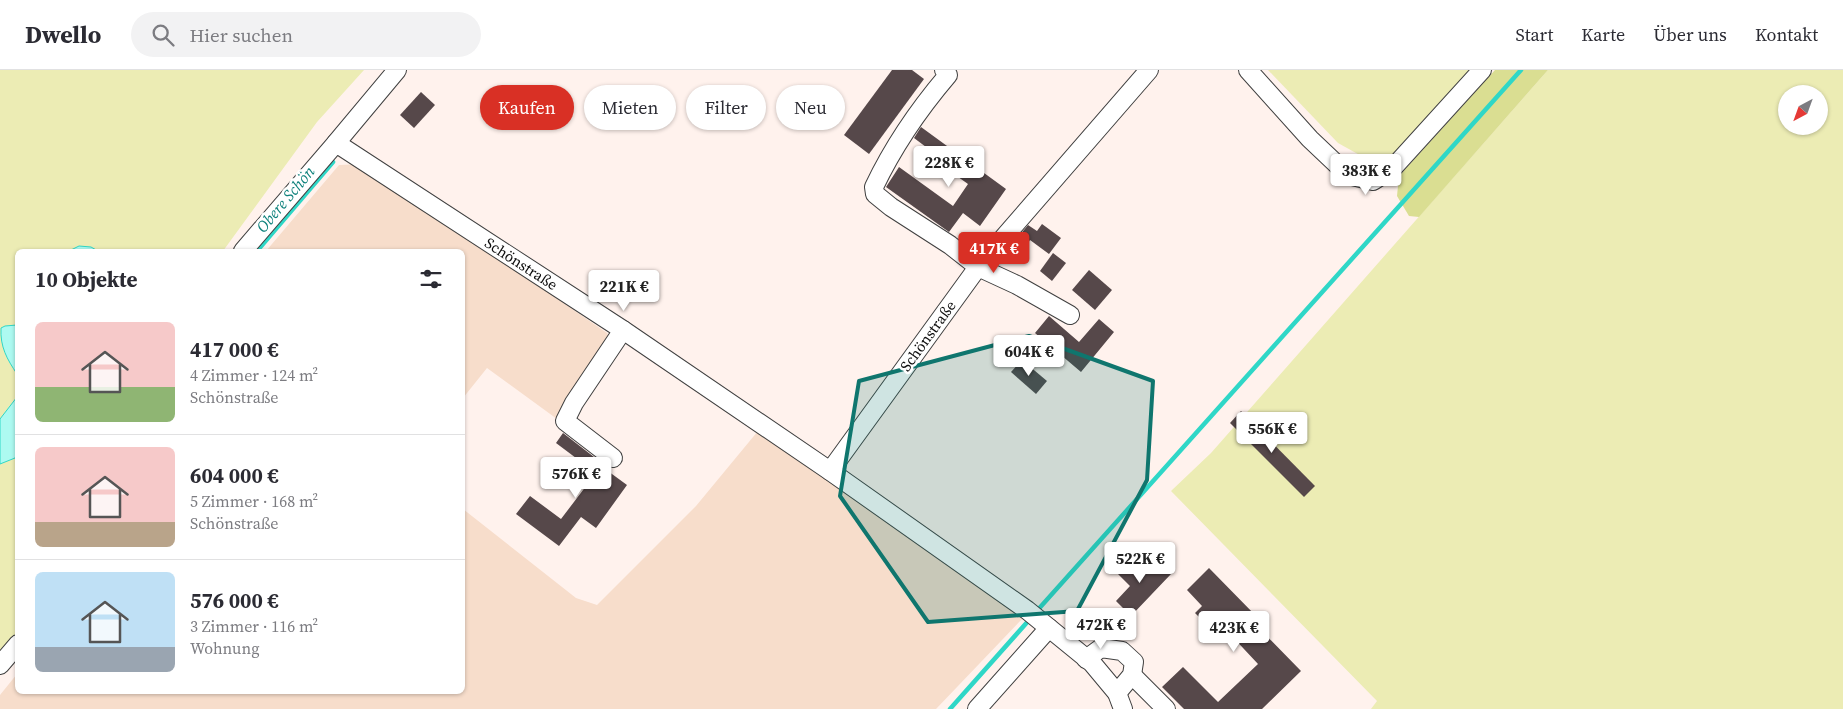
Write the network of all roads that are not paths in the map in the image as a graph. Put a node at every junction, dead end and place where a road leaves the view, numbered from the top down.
1 (397, 70) edge
2 (944, 70) edge
3 (1148, 70) edge
4 (1248, 70) edge
5 (1482, 70) edge
6 (336, 143) junction
7 (245, 249) edge
8 (978, 267) junction
9 (1070, 315) dead end
10 (623, 330) junction
11 (613, 458) dead end
12 (830, 471) junction
13 (1045, 625) junction
14 (15, 647) edge
15 (1086, 658) junction
16 (0, 664) edge
17 (1132, 675) junction
18 (1120, 701) edge
19 (977, 709) edge
20 (1166, 709) edge

1 - 6 street
2 - 8 street
3 - 8 street, Schönstraße
4 - 5 street
6 - 7 street
6 - 10 street, Schönstraße
8 - 9 street
8 - 12 street, Schönstraße
10 - 11 street
10 - 12 street, Schönstraße
12 - 13 street, Schönstraße
13 - 15 street, Schönstraße
13 - 19 street
14 - 16 street
15 - 17 street
15 - 18 street, Schönstraße
17 - 18 street
17 - 20 street

